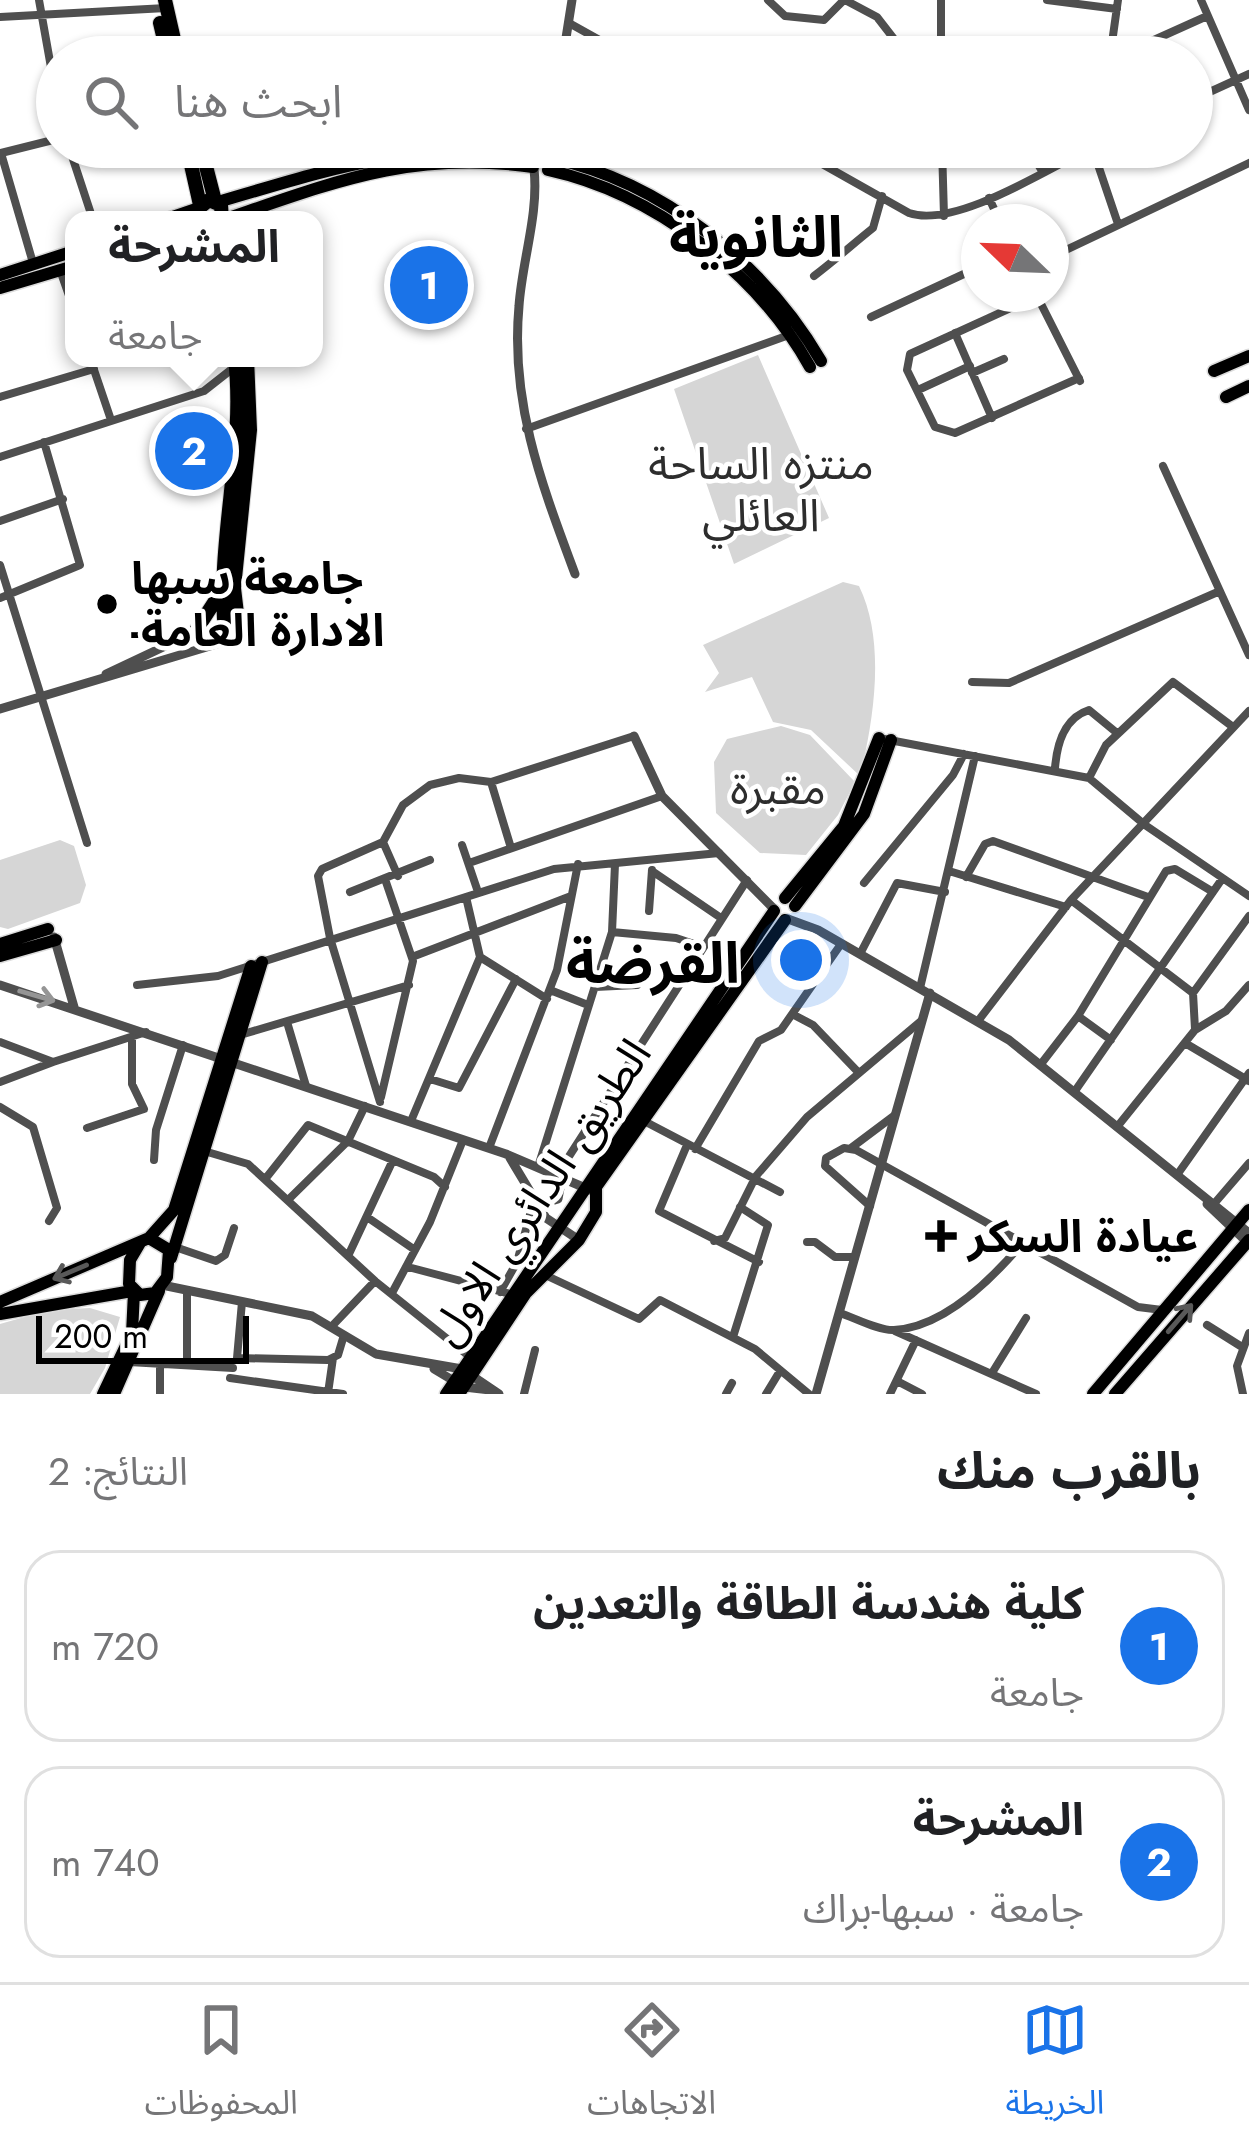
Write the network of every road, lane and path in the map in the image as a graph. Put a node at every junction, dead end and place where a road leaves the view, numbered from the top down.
1 (39, 0) edge
2 (572, 0) edge
3 (768, 0) edge
4 (845, 0) edge
5 (941, 0) edge
6 (1047, 0) edge
7 (1201, 0) edge
8 (161, 4) edge
9 (1118, 4) edge
10 (42, 16) junction
11 (0, 17) edge
12 (1205, 17) junction
13 (569, 23) junction
14 (46, 36) edge
15 (165, 36) edge
16 (171, 36) edge
17 (567, 36) edge
18 (592, 36) edge
19 (892, 36) edge
20 (941, 36) edge
21 (1115, 36) edge
22 (1161, 36) edge
23 (1249, 74) edge
24 (1235, 80) junction
25 (1213, 90) edge
26 (1249, 110) edge
27 (36, 144) edge
28 (0, 153) edge
29 (1249, 163) edge
30 (76, 168) edge
31 (194, 168) edge
32 (203, 168) edge
33 (346, 168) edge
34 (380, 168) edge
35 (541, 168) edge
36 (559, 168) edge
37 (831, 168) edge
38 (943, 168) edge
39 (1040, 168) edge
40 (1048, 168) edge
41 (1100, 168) edge
42 (1042, 171) junction
43 (882, 196) junction
44 (988, 198) junction
45 (991, 204) edge
46 (206, 207) edge
47 (90, 211) edge
48 (249, 211) edge
49 (944, 216) junction
50 (1118, 224) junction
51 (1069, 247) edge
52 (65, 254) edge
53 (34, 265) junction
54 (65, 269) edge
55 (0, 275) edge
56 (961, 275) edge
57 (814, 276) dead end
58 (0, 288) edge
59 (1000, 312) edge
60 (1045, 312) edge
61 (871, 317) dead end
62 (794, 332) junction
63 (955, 333) junction
64 (1249, 356) edge
65 (1004, 359) dead end
66 (815, 364) dead end
67 (231, 367) edge
68 (239, 367) edge
69 (240, 367) edge
70 (94, 369) joint
71 (971, 369) junction
72 (1214, 371) dead end
73 (1249, 386) edge
74 (204, 391) junction
75 (918, 391) junction
76 (0, 397) edge
77 (1226, 398) dead end
78 (237, 404) junction
79 (992, 418) junction
80 (111, 420) junction
81 (525, 430) junction
82 (44, 442) junction
83 (0, 457) edge
84 (1163, 466) dead end
85 (63, 500) junction
86 (0, 521) edge
87 (0, 565) edge
88 (575, 574) dead end
89 (221, 591) junction
90 (1220, 591) junction
91 (5, 596) edge
92 (231, 629) junction
93 (195, 632) junction
94 (1249, 655) edge
95 (106, 674) junction
96 (972, 682) dead end
97 (41, 696) junction
98 (0, 709) edge
99 (1249, 711) edge
100 (1233, 727) junction
101 (1117, 733) junction
102 (634, 736) joint
103 (885, 739) joint
104 (964, 754) junction
105 (976, 756) junction
106 (1055, 768) junction
107 (1089, 778) junction
108 (491, 782) junction
109 (662, 796) junction
110 (1145, 826) junction
111 (383, 842) junction
112 (87, 843) dead end
113 (462, 845) dead end
114 (511, 848) junction
115 (719, 854) junction
116 (430, 860) dead end
117 (469, 863) junction
118 (578, 864) junction
119 (614, 864) junction
120 (652, 867) junction
121 (949, 872) junction
122 (398, 876) junction
123 (966, 877) junction
124 (1094, 878) junction
125 (1222, 879) junction
126 (386, 881) junction
127 (749, 882) junction
128 (864, 883) dead end
129 (350, 892) dead end
130 (478, 892) junction
131 (945, 892) junction
132 (1213, 892) junction
133 (571, 896) junction
134 (1249, 896) edge
135 (466, 897) junction
136 (1148, 897) junction
137 (1068, 904) junction
138 (785, 909) junction
139 (649, 910) dead end
140 (1249, 916) edge
141 (400, 918) junction
142 (721, 918) junction
143 (612, 932) junction
144 (52, 934) junction
145 (478, 936) junction
146 (330, 938) junction
147 (1122, 939) junction
148 (0, 944) edge
149 (841, 944) junction
150 (703, 947) junction
151 (860, 954) junction
152 (0, 956) edge
153 (480, 956) junction
154 (412, 957) junction
155 (256, 964) junction
156 (1158, 966) junction
157 (516, 979) junction
158 (410, 984) junction
159 (0, 985) edge
160 (137, 985) dead end
161 (638, 985) dead end
162 (1249, 986) edge
163 (595, 987) junction
164 (924, 990) junction
165 (1193, 993) junction
166 (549, 994) junction
167 (352, 1000) junction
168 (588, 1005) junction
169 (74, 1007) junction
170 (794, 1015) junction
171 (1078, 1016) junction
172 (921, 1021) junction
173 (978, 1021) junction
174 (287, 1022) junction
175 (1195, 1030) junction
176 (147, 1032) junction
177 (240, 1035) junction
178 (132, 1037) junction
179 (1111, 1040) junction
180 (0, 1042) edge
181 (1185, 1043) junction
182 (184, 1044) junction
183 (227, 1059) junction
184 (53, 1062) junction
185 (1041, 1064) junction
186 (859, 1072) junction
187 (1247, 1078) edge
188 (430, 1079) junction
189 (0, 1082) edge
190 (306, 1086) junction
191 (1075, 1091) junction
192 (365, 1106) junction
193 (0, 1107) edge
194 (380, 1107) junction
195 (895, 1115) junction
196 (411, 1121) junction
197 (644, 1121) junction
198 (1117, 1127) junction
199 (87, 1128) dead end
200 (463, 1140) junction
201 (348, 1141) junction
202 (691, 1147) junction
203 (489, 1148) junction
204 (849, 1148) junction
205 (198, 1151) junction
206 (506, 1154) junction
207 (154, 1160) dead end
208 (393, 1160) junction
209 (1249, 1163) edge
210 (881, 1165) junction
211 (538, 1167) junction
212 (560, 1176) junction
213 (756, 1176) junction
214 (1176, 1176) junction
215 (266, 1178) junction
216 (445, 1186) junction
217 (589, 1190) junction
218 (780, 1192) dead end
219 (290, 1198) junction
220 (536, 1202) junction
221 (870, 1206) junction
222 (740, 1207) junction
223 (1212, 1208) junction
224 (1249, 1210) edge
225 (367, 1217) junction
226 (49, 1221) dead end
227 (234, 1228) dead end
228 (555, 1228) junction
229 (1245, 1238) edge
230 (144, 1240) junction
231 (579, 1240) junction
232 (714, 1240) junction
233 (1024, 1241) junction
234 (807, 1242) dead end
235 (1218, 1246) junction
236 (415, 1250) junction
237 (173, 1253) junction
238 (348, 1256) junction
239 (855, 1257) junction
240 (759, 1262) junction
241 (408, 1267) junction
242 (543, 1274) junction
243 (376, 1281) junction
244 (161, 1286) junction
245 (188, 1291) junction
246 (133, 1292) junction
247 (392, 1293) junction
248 (505, 1293) junction
249 (0, 1302) edge
250 (242, 1302) junction
251 (1138, 1306) junction
252 (1164, 1310) junction
253 (840, 1313) junction
254 (0, 1314) edge
255 (1026, 1318) dead end
256 (333, 1325) junction
257 (1207, 1325) dead end
258 (1150, 1326) junction
259 (893, 1330) junction
260 (1249, 1333) edge
261 (344, 1334) junction
262 (733, 1337) junction
263 (916, 1340) junction
264 (1242, 1347) junction
265 (535, 1351) dead end
266 (333, 1358) junction
267 (129, 1362) junction
268 (160, 1363) junction
269 (188, 1364) junction
270 (233, 1368) junction
271 (780, 1371) junction
272 (992, 1373) junction
273 (461, 1379) edge
274 (897, 1381) junction
275 (732, 1383) dead end
276 (1245, 1391) edge
277 (328, 1392) edge
278 (497, 1393) edge
279 (104, 1394) edge
280 (114, 1394) edge
281 (160, 1394) edge
282 (225, 1394) edge
283 (343, 1394) edge
284 (524, 1394) edge
285 (726, 1394) edge
286 (766, 1394) edge
287 (812, 1394) edge
288 (890, 1394) edge
289 (922, 1394) edge
290 (1036, 1394) edge
291 (1093, 1394) edge
292 (1115, 1394) edge

1 - 10 street
2 - 13 street
3 - 4 street
4 - 19 street
5 - 20 street
6 - 9 street
7 - 12 street
8 - 10 street
8 - 15 highway
8 - 16 highway
9 - 21 street
10 - 11 street
10 - 14 street
12 - 22 street
12 - 24 street
13 - 17 street
13 - 18 street
23 - 24 street
24 - 25 street
24 - 26 street
27 - 28 street
28 - 53 street
29 - 50 street
30 - 47 street
31 - 46 highway
32 - 46 highway
33 - 46 main road
34 - 48 main road
35 - 81 street
36 - 62 main road
37 - 43 street
38 - 49 street
39 - 42 street
40 - 42 street
41 - 50 street
42 - 44 street
43 - 49 street
43 - 57 street
44 - 45 street
44 - 49 street
50 - 51 street
52 - 53 main road
53 - 55 main road
54 - 58 main road
56 - 61 street
59 - 63 street
60 - 79 street
62 - 66 main road
62 - 81 street
63 - 71 street
63 - 75 street
64 - 72 main road
65 - 71 street
67 - 74 street
68 - 78 highway
69 - 92 highway
70 - 76 street
70 - 80 street
71 - 75 street
71 - 79 street
73 - 77 main road
74 - 78 street
74 - 80 street
75 - 79 street
78 - 89 highway
80 - 82 street
81 - 88 street
82 - 83 street
82 - 85 street
84 - 90 street
85 - 86 street
85 - 91 street
87 - 91 street
89 - 92 highway
89 - 93 highway
90 - 94 street
90 - 96 street
91 - 97 street
92 - 93 street
92 - 95 street
93 - 95 street
95 - 97 street
97 - 98 street
97 - 112 street
99 - 100 street
100 - 101 street
100 - 110 street
101 - 106 street
101 - 107 street
102 - 108 street
102 - 109 street
103 - 104 street
103 - 138 main road, الطريق الدائري الاول
104 - 105 street
104 - 128 street
105 - 106 street
105 - 121 street
106 - 107 street
107 - 110 street
108 - 111 street
108 - 114 street
109 - 114 street
109 - 115 street
110 - 124 street
110 - 125 street
111 - 122 street
111 - 146 street
113 - 117 street
114 - 117 street
115 - 120 street
115 - 127 street
116 - 122 street
117 - 130 street
118 - 119 street
118 - 130 street
118 - 133 street
119 - 120 street
119 - 143 street
120 - 139 street
120 - 142 street
121 - 123 street
121 - 131 street
122 - 126 street
123 - 124 street
123 - 137 street
124 - 136 street
124 - 137 street
125 - 132 street
125 - 134 street
126 - 129 street
126 - 141 street
127 - 138 street
127 - 142 street
130 - 135 street
131 - 151 street
131 - 164 street
132 - 136 street
132 - 156 street
133 - 145 street
133 - 166 street
135 - 141 street
135 - 145 street
136 - 147 street
137 - 147 street
137 - 173 street
138 - 149 street
138 - 197 main road, الطريق الدائري الاول
138 - 217 main road, الطريق الدائري الاول
140 - 165 street
141 - 146 street
141 - 154 street
142 - 150 street
143 - 150 street
143 - 163 street
144 - 148 main road
144 - 152 main road
144 - 169 street
145 - 153 street
145 - 154 street
146 - 155 street
146 - 167 street
147 - 156 street
147 - 171 street
149 - 151 street
149 - 170 street
150 - 212 street
151 - 164 street
153 - 157 street
153 - 188 street
154 - 158 street
155 - 160 street
155 - 177 main road
155 - 183 main road
156 - 165 street
156 - 179 street
157 - 166 street
157 - 188 street
158 - 167 street
158 - 194 street
159 -> 169 street
161 - 163 street
162 - 175 street
163 - 168 street
164 - 172 street
164 - 173 street
165 - 175 street
166 - 168 street
166 - 203 street
167 - 174 street
167 - 194 street
168 - 211 street
169 - 176 street
170 - 186 street
170 - 202 street
171 - 179 street
171 - 185 street
172 - 186 street
172 - 195 street
173 - 185 street
174 - 177 street
174 - 190 street
175 - 181 street
176 - 178 street
176 - 182 street
177 - 183 main road
178 - 184 street
178 - 199 street
179 - 191 street
180 - 184 street
181 - 187 street
181 - 198 street
182 - 183 street
182 - 207 street
183 - 190 street
183 - 205 main road
184 - 189 street
185 - 191 street
186 - 213 street
187 - 214 street
188 - 196 street
190 - 192 street
191 - 198 street
192 - 194 street
192 - 201 street
193 - 226 street
194 - 196 street
195 - 204 street
195 - 210 street
196 - 200 street
197 - 202 street
197 - 217 main road, الطريق الدائري الاول
198 - 214 street
200 - 203 street
200 - 216 street
201 - 208 street
201 - 215 street
201 - 219 street
202 - 213 street
202 - 232 street
203 - 206 street
204 - 210 street
204 - 221 street
205 - 215 street
205 - 230 main road
205 - 237 main road
206 - 211 street
206 - 220 street
208 - 216 street
208 - 225 street
209 - 223 street
210 - 221 street
210 - 233 street
211 - 212 street
212 - 217 street
212 - 220 street
213 - 218 street
213 - 222 street
214 - 223 street
215 - 219 street
216 - 236 street
217 - 228 main road, الطريق الدائري الاول
217 - 231 main road, الطريق الدائري الاول
219 - 238 street
220 - 228 street
220 - 248 street
221 - 239 street
222 - 232 street
222 - 240 street
223 - 229 street
223 - 235 main road
224 - 229 main road
225 - 236 street
225 - 238 street
227 - 237 street
228 - 231 street
228 - 248 main road, الطريق الدائري الاول
229 - 235 main road
292 -> 229 main road
230 - 237 main road
230 - 246 main road
230 -> 249 main road
231 - 242 main road, الطريق الدائري الاول
232 - 240 street
233 - 251 street
233 - 259 street
234 - 239 street
235 - 252 main road
236 - 241 street
237 - 244 main road
238 - 243 street
239 - 253 street
240 - 262 street
241 - 247 street
241 - 248 street
242 - 262 street
242 - 273 main road, الطريق الدائري الاول
243 - 247 street
243 - 256 street
244 - 245 street
244 - 246 main road
244 - 267 main road
245 - 250 street
245 - 269 street
246 - 254 main road
246 - 279 main road
247 - 273 street
248 - 273 main road, الطريق الدائري الاول
250 - 256 street
250 - 270 street
251 - 252 street
251 - 258 street
252 - 258 main road
253 - 259 street
253 - 287 street
255 - 272 street
256 - 261 street
257 - 264 street
258 - 291 main road
259 - 263 street
260 - 264 street
261 - 266 street
261 - 273 street
262 - 271 street
263 - 272 street
263 - 274 street
264 - 276 street
265 - 284 street
266 - 270 street
266 - 277 street
267 - 268 street
267 - 280 main road
268 - 269 street
268 - 281 street
269 - 270 street
270 - 277 street
270 - 282 street
271 - 286 street
271 - 287 street
272 - 290 street
273 - 278 street
274 - 288 street
274 - 289 street
275 - 285 street
277 - 283 street

